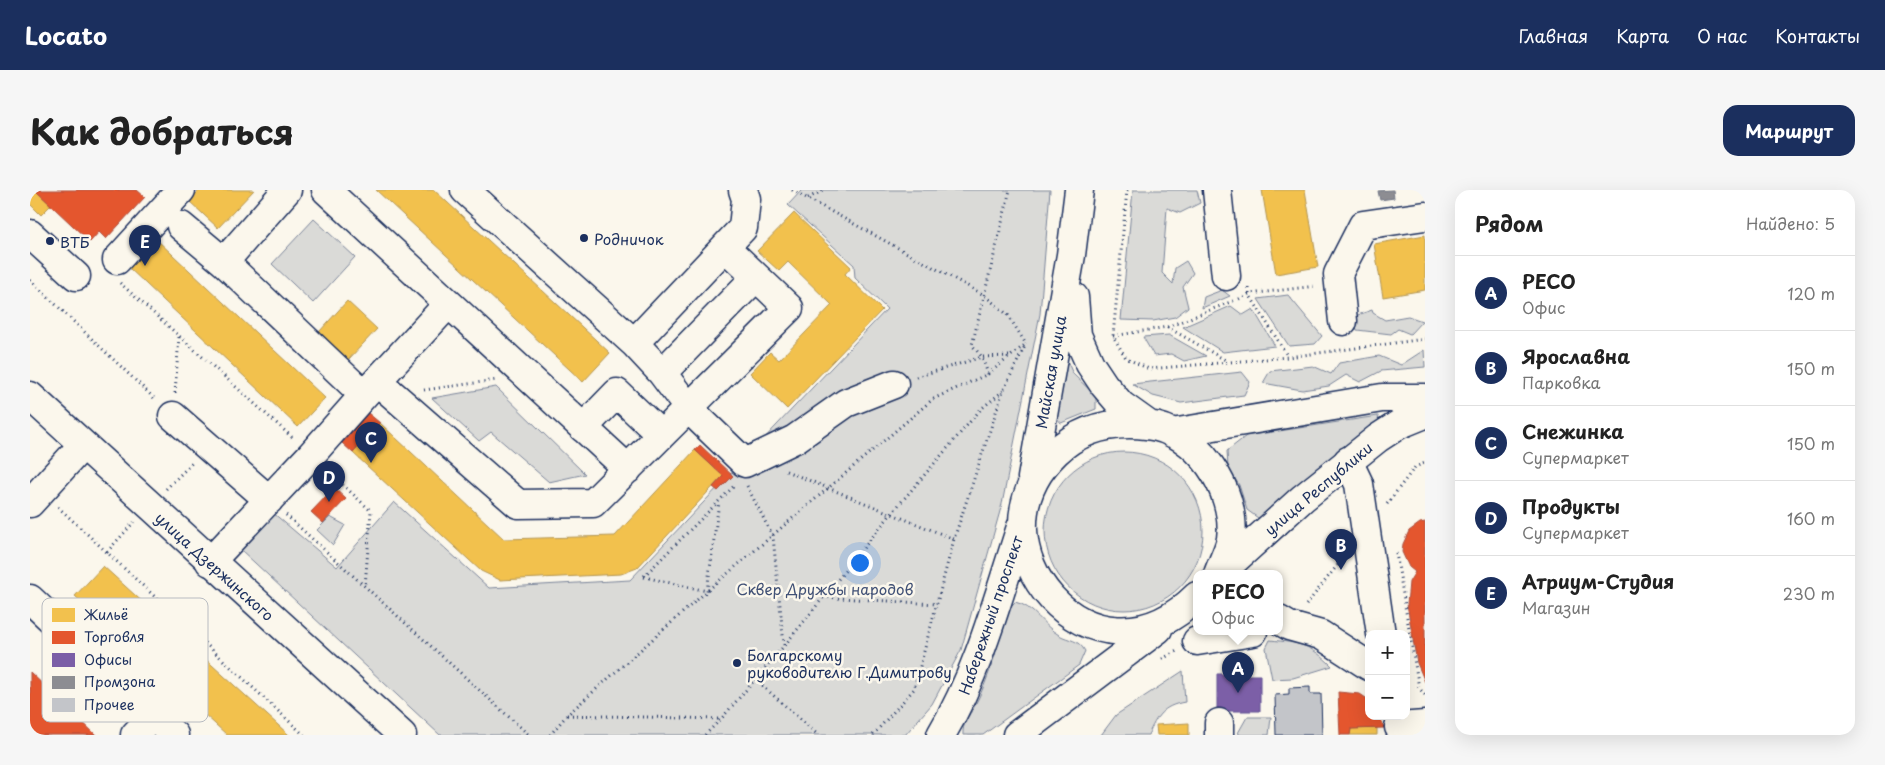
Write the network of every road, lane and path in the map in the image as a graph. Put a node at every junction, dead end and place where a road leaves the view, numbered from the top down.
1 (181, 190) edge
2 (288, 190) edge
3 (326, 190) edge
4 (465, 190) edge
5 (743, 190) edge
6 (792, 190) edge
7 (825, 190) edge
8 (1010, 190) edge
9 (1079, 190) edge
10 (1127, 190) edge
11 (1217, 190) edge
12 (808, 199) junction
13 (1425, 216) edge
14 (181, 226) dead end
15 (30, 234) edge
16 (725, 247) junction
17 (1071, 255) junction
18 (224, 262) junction
19 (115, 269) joint
20 (76, 276) dead end
21 (756, 277) junction
22 (30, 280) edge
23 (1237, 281) joint
24 (1339, 282) junction
25 (1250, 294) junction
26 (984, 295) junction
27 (448, 304) junction
28 (1344, 322) dead end
29 (1167, 327) junction
30 (179, 336) junction
31 (1113, 336) junction
32 (1425, 339) edge
33 (634, 343) junction
34 (1026, 344) junction
35 (1010, 356) junction
36 (982, 357) junction
37 (1288, 357) junction
38 (1228, 362) junction
39 (662, 373) junction
40 (988, 374) junction
41 (527, 376) junction
42 (894, 384) joint
43 (378, 390) junction
44 (1003, 391) junction
45 (30, 396) edge
46 (1425, 398) edge
47 (689, 408) junction
48 (1425, 414) edge
49 (173, 416) junction
50 (583, 428) junction
51 (1161, 429) junction
52 (661, 435) junction
53 (82, 446) junction
54 (312, 455) junction
55 (1348, 461) junction
56 (628, 469) junction
57 (744, 470) junction
58 (784, 470) dead end
59 (828, 489) junction
60 (1030, 489) junction
61 (36, 497) edge
62 (269, 500) junction
63 (719, 502) junction
64 (1388, 503) dead end
65 (1390, 513) dead end
66 (891, 514) junction
67 (1023, 520) junction
68 (773, 537) junction
69 (954, 539) junction
70 (1396, 552) dead end
71 (210, 562) junction
72 (1219, 570) edge
73 (1222, 570) edge
74 (365, 586) junction
75 (707, 591) junction
76 (823, 597) junction
77 (150, 598) edge
78 (30, 599) edge
79 (1191, 602) edge
80 (936, 604) junction
81 (42, 612) edge
82 (1283, 624) edge
83 (1381, 630) edge
84 (1234, 635) edge
85 (1197, 641) dead end
86 (784, 646) junction
87 (208, 650) edge
88 (1365, 663) edge
89 (755, 679) junction
90 (1425, 695) edge
91 (567, 715) junction
92 (721, 719) junction
93 (144, 725) edge
94 (174, 735) edge
95 (304, 735) edge
96 (402, 735) edge
97 (529, 735) edge
98 (550, 735) edge
99 (705, 735) edge
100 (818, 735) edge
101 (873, 735) edge
102 (941, 735) edge
103 (1017, 735) edge

1 - 19 main road
2 - 18 main road
3 - 27 main road
4 - 33 main road
5 - 16 main road
6 - 12 path
7 - 12 path
8 - 26 path
9 - 17 main road, Майская улица
10 - 31 path
11 - 23 main road
12 - 26 path
13 - 24 main road
14 - 18 main road
15 - 20 main road
16 - 21 main road
16 - 33 main road
17 - 51 main road, Майская улица
17 - 60 main road, Майская улица
18 - 43 main road
19 - 30 path
21 - 39 main road
21 - 47 main road
22 - 49 path
23 - 25 path
24 - 25 path
24 - 28 main road
25 - 29 path
25 - 37 path
26 - 34 path
26 - 36 path
27 - 41 main road
27 - 43 main road
29 - 31 path
29 - 38 path
30 - 49 path
30 - 54 path
31 - 38 path
32 - 37 path
33 - 39 main road
34 - 35 path
34 - 44 path
35 - 36 path
35 - 40 path
36 - 40 path
36 - 42 path
37 - 38 path
39 - 47 main road
40 - 59 path
41 - 43 path
41 - 50 main road
42 - 57 main road
43 - 54 main road
43 - 56 main road
44 - 66 path
44 - 69 path
45 - 53 main road, улица Дзержинского
46 - 51 main road
47 - 52 main road
47 - 57 main road
48 - 55 main road, улица Республики
49 - 62 main road
50 - 52 main road
50 - 56 main road
51 - 60 main road
51 - 72 main road, Майская улица
52 - 56 main road
53 - 61 main road
53 - 71 main road, улица Дзержинского
54 - 62 main road
54 - 74 path
55 - 73 main road, улица Республики
55 - 83 main road
57 - 63 path
57 - 68 path
58 - 59 path
59 - 66 path
59 - 68 path
60 - 67 main road
61 - 77 path
62 - 71 main road
62 - 74 path
63 - 75 path
63 - 75 path
64 - 65 path
66 - 69 path
66 - 76 path
67 - 79 main road
67 - 102 main road, Набережный проспект
68 - 75 path
68 - 86 path
69 - 80 path
70 - 90 path
71 - 96 main road, улица Дзержинского
74 - 97 path
75 - 91 path
76 - 80 path
76 - 86 path
78 - 81 main road
79 - 103 main road
80 - 101 path
82 - 88 main road
84 - 85 main road
86 - 89 path
87 - 95 path
89 - 92 path
89 - 100 path
91 - 92 path
91 - 98 path
92 - 99 path
93 - 94 main road

